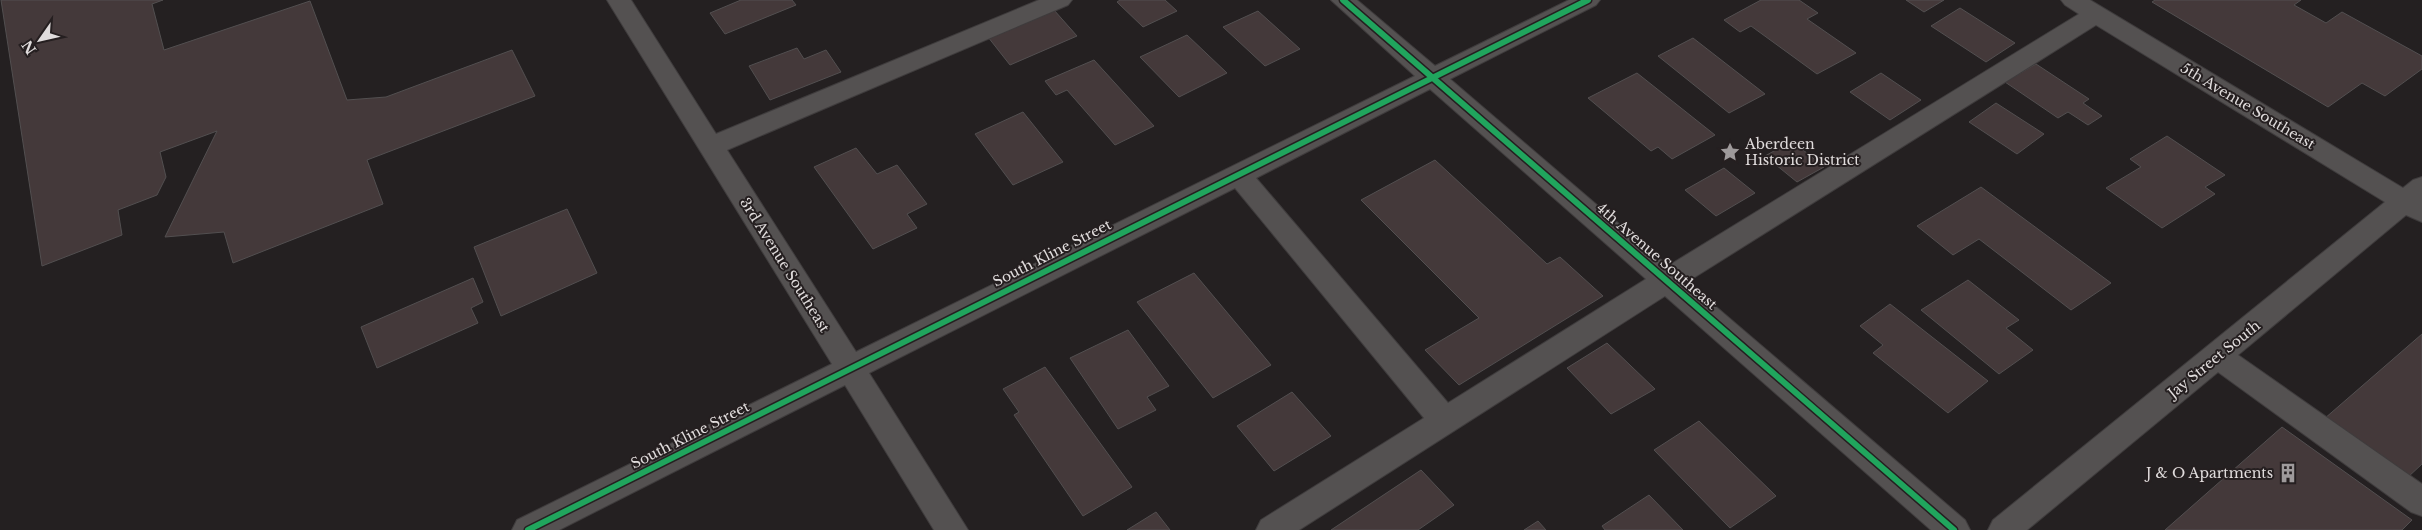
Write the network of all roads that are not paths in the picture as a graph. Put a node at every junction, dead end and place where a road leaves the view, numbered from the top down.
1 (619, 0) edge
2 (1060, 0) edge
3 (1343, 0) edge
4 (1588, 0) edge
5 (2085, 7) edge
6 (1432, 77) junction
7 (710, 147) junction
8 (1238, 174) junction
9 (2416, 200) edge
10 (1666, 281) junction
11 (2218, 356) junction
12 (851, 368) junction
13 (1445, 421) junction
14 (2422, 502) edge
15 (528, 530) edge
16 (952, 530) edge
17 (1272, 530) edge
18 (1954, 530) edge
19 (2004, 530) edge

1 - 7 street, 3rd Avenue Southeast
2 - 7 street
3 - 6 street, 4th Avenue Southeast
4 - 6 street, South Kline Street
5 - 9 street, 5th Avenue Southeast
5 - 10 street
6 - 8 street, South Kline Street
6 - 10 street, 4th Avenue Southeast
7 - 12 street, 3rd Avenue Southeast
8 - 12 street, South Kline Street
8 - 13 street
9 - 11 street, Jay Street South
10 - 13 street
10 - 18 street, 4th Avenue Southeast
11 - 14 street
11 - 19 street, Jay Street South
12 - 15 street, South Kline Street
12 - 16 street, 3rd Avenue Southeast
13 - 17 street

